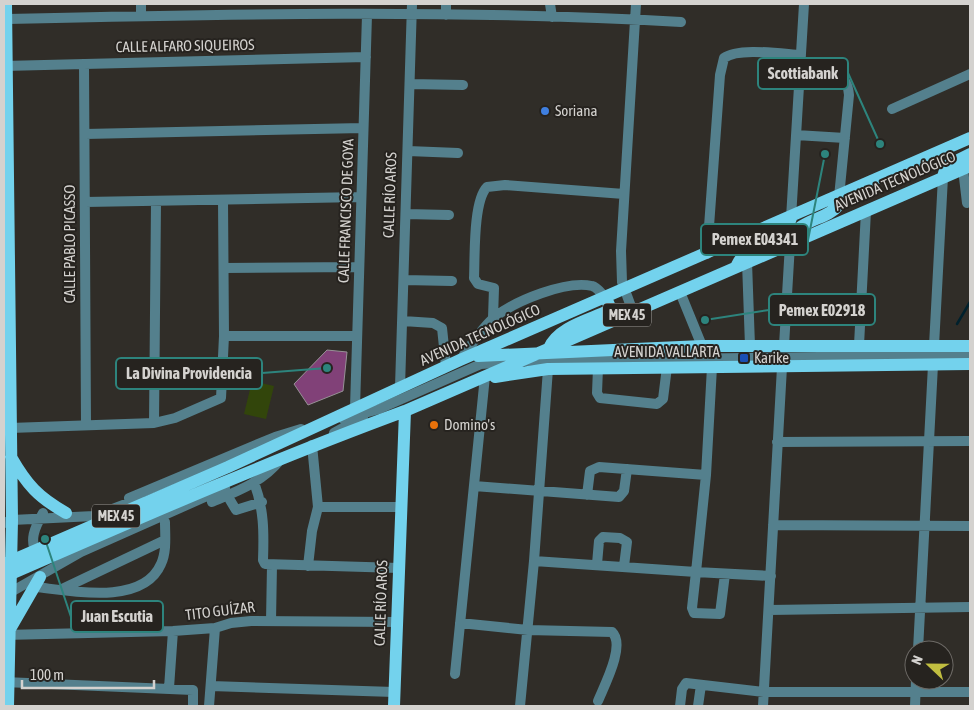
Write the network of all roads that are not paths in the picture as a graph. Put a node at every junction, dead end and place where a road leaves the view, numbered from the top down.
1 (6, 4) edge
2 (140, 4) edge
3 (274, 4) edge
4 (446, 4) edge
5 (550, 4) edge
6 (636, 4) edge
7 (804, 4) edge
8 (412, 9) edge
9 (141, 15) junction
10 (275, 15) junction
11 (366, 15) junction
12 (446, 15) junction
13 (552, 18) junction
14 (7, 19) junction
15 (635, 20) junction
16 (681, 22) dead end
17 (801, 55) junction
18 (366, 57) junction
19 (84, 64) junction
20 (6, 66) edge
21 (800, 67) junction
22 (970, 74) edge
23 (410, 84) junction
24 (463, 85) dead end
25 (892, 109) dead end
26 (363, 128) junction
27 (84, 134) junction
28 (796, 135) junction
29 (845, 138) junction
30 (970, 138) edge
31 (408, 150) junction
32 (458, 153) dead end
33 (970, 154) edge
34 (967, 167) edge
35 (943, 177) junction
36 (624, 194) junction
37 (361, 197) junction
38 (839, 197) junction
39 (223, 200) junction
40 (85, 202) junction
41 (156, 202) junction
42 (966, 203) dead end
43 (6, 205) edge
44 (866, 210) junction
45 (406, 214) junction
46 (449, 215) dead end
47 (791, 218) junction
48 (790, 244) junction
49 (708, 254) junction
50 (741, 265) junction
51 (359, 267) junction
52 (224, 268) junction
53 (404, 280) junction
54 (452, 281) dead end
55 (624, 290) junction
56 (680, 292) junction
57 (606, 298) junction
58 (632, 312) junction
59 (493, 318) junction
60 (402, 321) junction
61 (224, 336) junction
62 (356, 336) junction
63 (859, 345) junction
64 (702, 346) junction
65 (750, 346) junction
66 (784, 346) junction
67 (934, 346) junction
68 (970, 346) edge
69 (544, 351) junction
70 (970, 355) edge
71 (464, 358) junction
72 (519, 361) junction
73 (970, 364) edge
74 (932, 365) junction
75 (446, 366) junction
76 (667, 367) junction
77 (782, 367) junction
78 (598, 368) junction
79 (712, 368) junction
80 (548, 369) junction
81 (485, 376) junction
82 (400, 387) junction
83 (354, 408) junction
84 (379, 409) junction
85 (405, 411) junction
86 (154, 423) junction
87 (86, 424) junction
88 (10, 428) junction
89 (312, 428) junction
90 (929, 441) junction
91 (970, 441) edge
92 (777, 442) junction
93 (312, 445) junction
94 (10, 454) junction
95 (280, 460) junction
96 (627, 469) junction
97 (706, 475) junction
98 (254, 482) junction
99 (474, 486) junction
100 (538, 491) junction
101 (227, 495) junction
102 (587, 496) junction
103 (262, 502) junction
104 (318, 507) junction
105 (401, 508) junction
106 (66, 513) junction
107 (42, 516) junction
108 (8, 522) edge
109 (165, 522) junction
110 (773, 525) junction
111 (970, 526) edge
112 (924, 527) junction
113 (165, 540) junction
114 (534, 561) junction
115 (4, 564) edge
116 (597, 564) junction
117 (272, 565) junction
118 (308, 566) junction
119 (624, 566) junction
120 (399, 568) junction
121 (54, 569) junction
122 (696, 572) junction
123 (725, 574) junction
124 (770, 576) junction
125 (4, 577) edge
126 (38, 582) junction
127 (61, 590) junction
128 (7, 595) edge
129 (921, 607) junction
130 (970, 607) edge
131 (769, 610) junction
132 (271, 621) junction
133 (397, 622) junction
134 (460, 624) junction
135 (215, 628) junction
136 (528, 630) junction
137 (173, 631) junction
138 (8, 633) edge
139 (919, 640) edge
140 (455, 674) dead end
141 (6, 683) edge
142 (700, 685) junction
143 (211, 686) junction
144 (169, 688) junction
145 (915, 690) edge
146 (394, 692) junction
147 (764, 692) junction
148 (970, 692) edge
149 (915, 693) junction
150 (598, 701) dead end
151 (8, 706) edge
152 (193, 706) edge
153 (209, 706) edge
154 (394, 706) edge
155 (520, 706) edge
156 (680, 706) edge
157 (698, 706) edge
158 (763, 706) edge
159 (914, 706) edge

1 - 14 main road
2 - 9 street
3 - 10 street
4 - 12 street
5 - 13 street
6 - 15 street
7 - 17 street
8 - 11 street
8 - 12 street
8 - 23 street, CALLE RÍO AROS
9 - 10 street
9 - 14 street
10 - 11 street
11 - 18 street, CALLE FRANCISCO DE GOYA
12 - 13 street
13 - 15 street
14 - 20 main road
15 - 16 street
15 - 36 street
17 - 21 street
17 - 49 street
18 - 19 street, CALLE ALFARO SIQUEIROS
18 - 26 street, CALLE FRANCISCO DE GOYA
19 - 20 street, CALLE ALFARO SIQUEIROS
19 - 27 street, CALLE PABLO PICASSO
20 - 43 main road
21 - 28 street
21 - 29 street
22 - 25 street
23 - 24 street
23 - 31 street, CALLE RÍO AROS
26 - 27 street
26 - 37 street, CALLE FRANCISCO DE GOYA
27 - 40 street, CALLE PABLO PICASSO
28 - 29 street
28 - 47 street
29 - 38 street
30 - 38 main road, AVENIDA TECNOLÓGICO / MEX 45
31 - 32 street
31 - 45 street, CALLE RÍO AROS
33 - 35 main road
34 - 35 main road, AVENIDA TECNOLÓGICO / MEX 45
34 - 42 street
35 - 44 main road, AVENIDA TECNOLÓGICO / MEX 45
35 - 67 street
36 - 55 street
36 - 59 street
37 - 39 street
37 - 51 street, CALLE FRANCISCO DE GOYA
38 - 47 main road, AVENIDA TECNOLÓGICO / MEX 45
38 - 48 main road
39 - 41 street
39 - 52 street
40 - 41 street
40 - 87 street, CALLE PABLO PICASSO
41 - 86 street
43 - 88 main road
44 - 48 main road, AVENIDA TECNOLÓGICO / MEX 45
44 - 63 street
45 - 46 street
45 - 53 street, CALLE RÍO AROS
47 - 49 main road, AVENIDA TECNOLÓGICO / MEX 45
47 - 50 main road
48 - 50 main road, AVENIDA TECNOLÓGICO / MEX 45
48 - 66 street
49 - 55 main road, AVENIDA TECNOLÓGICO / MEX 45
50 - 56 main road, AVENIDA TECNOLÓGICO / MEX 45
50 - 65 street
51 - 52 street
51 - 62 street, CALLE FRANCISCO DE GOYA
52 - 61 street
53 - 54 street
53 - 60 street, CALLE RÍO AROS
55 - 57 main road, AVENIDA TECNOLÓGICO / MEX 45
55 - 58 street
56 - 58 main road, AVENIDA TECNOLÓGICO / MEX 45
56 - 64 street
57 - 59 street
57 - 69 main road
57 - 71 main road, AVENIDA TECNOLÓGICO / MEX 45
58 - 69 main road, AVENIDA TECNOLÓGICO / MEX 45
59 - 71 street
60 - 75 street
60 - 82 street, CALLE RÍO AROS
61 - 62 street
61 - 86 street
62 - 83 street, CALLE FRANCISCO DE GOYA
63 - 66 main road, AVENIDA VALLARTA
63 - 67 main road, AVENIDA VALLARTA
64 - 65 main road, AVENIDA VALLARTA
64 - 69 main road, AVENIDA VALLARTA
65 - 66 main road, AVENIDA VALLARTA
67 - 68 main road, AVENIDA VALLARTA
69 - 71 main road, AVENIDA VALLARTA
69 - 72 main road, AVENIDA TECNOLÓGICO / MEX 45
70 - 72 street
71 - 75 main road, AVENIDA TECNOLÓGICO / MEX 45
72 - 81 main road, AVENIDA TECNOLÓGICO / MEX 45
72 - 84 street
73 - 74 main road, AVENIDA VALLARTA
74 - 77 main road, AVENIDA VALLARTA
74 - 90 street
75 - 82 main road, AVENIDA TECNOLÓGICO / MEX 45
76 - 78 main road, AVENIDA VALLARTA
76 - 78 street
76 - 79 main road, AVENIDA VALLARTA
77 - 79 main road, AVENIDA VALLARTA
77 - 92 street
78 - 80 main road, AVENIDA VALLARTA
79 - 97 street
80 - 81 main road, AVENIDA VALLARTA
80 - 100 street
81 - 85 main road, AVENIDA TECNOLÓGICO / MEX 45
81 - 99 street
82 - 83 main road, AVENIDA TECNOLÓGICO / MEX 45
83 - 89 main road, AVENIDA TECNOLÓGICO / MEX 45
84 - 89 street
84 - 93 street
85 - 93 main road, AVENIDA TECNOLÓGICO / MEX 45
85 - 105 main road, CALLE RÍO AROS
86 - 87 street
87 - 88 street
88 - 94 main road
89 - 106 street
89 - 107 street
89 - 115 main road, AVENIDA TECNOLÓGICO / MEX 45
90 - 91 street
90 - 92 street
90 - 112 street
92 - 110 street
93 - 95 main road, AVENIDA TECNOLÓGICO / MEX 45
93 - 104 street
94 - 106 main road
94 - 108 main road
95 - 98 street
95 - 121 street
95 - 125 main road, AVENIDA TECNOLÓGICO / MEX 45
96 - 97 street
96 - 102 street
96 - 102 street
97 - 122 street
98 - 101 street
98 - 103 street
99 - 100 street
99 - 134 street
100 - 102 street
100 - 114 street
101 - 103 street
101 - 109 street
103 - 117 street
104 - 105 street
104 - 118 street
105 - 120 main road, CALLE RÍO AROS
106 - 107 street
107 - 108 street
107 - 121 street
108 - 128 main road
109 - 113 street
109 - 121 street
110 - 112 street
110 - 124 street
111 - 112 street
112 - 129 street
113 - 127 street
113 - 127 street
114 - 116 street
114 - 136 street
116 - 119 street
116 - 119 street
117 - 118 street
117 - 132 street
118 - 120 street
119 - 122 street
120 - 133 main road, CALLE RÍO AROS
121 - 126 street
121 - 128 street
122 - 123 street
122 - 123 street
123 - 124 street
124 - 131 street
126 - 127 street
126 - 128 street
126 - 138 main road
128 - 138 main road
129 - 130 street
129 - 131 street
129 - 139 street
131 - 147 street
132 - 133 street, TITO GUÍZAR
132 - 135 street, TITO GUÍZAR
133 - 146 main road, CALLE RÍO AROS
134 - 136 street
134 - 140 street
135 - 137 street, TITO GUÍZAR
135 - 143 street
136 - 150 street
136 - 155 street
137 - 138 street
137 - 144 street, TITO GUÍZAR
138 - 141 main road
141 - 144 street
141 - 151 main road
142 - 147 street
142 - 156 street
142 - 157 street
143 - 146 street
143 - 153 street
144 - 152 street
145 - 149 street
146 - 154 main road, CALLE RÍO AROS
147 - 149 street
147 - 158 street
148 - 149 street
149 - 159 street

